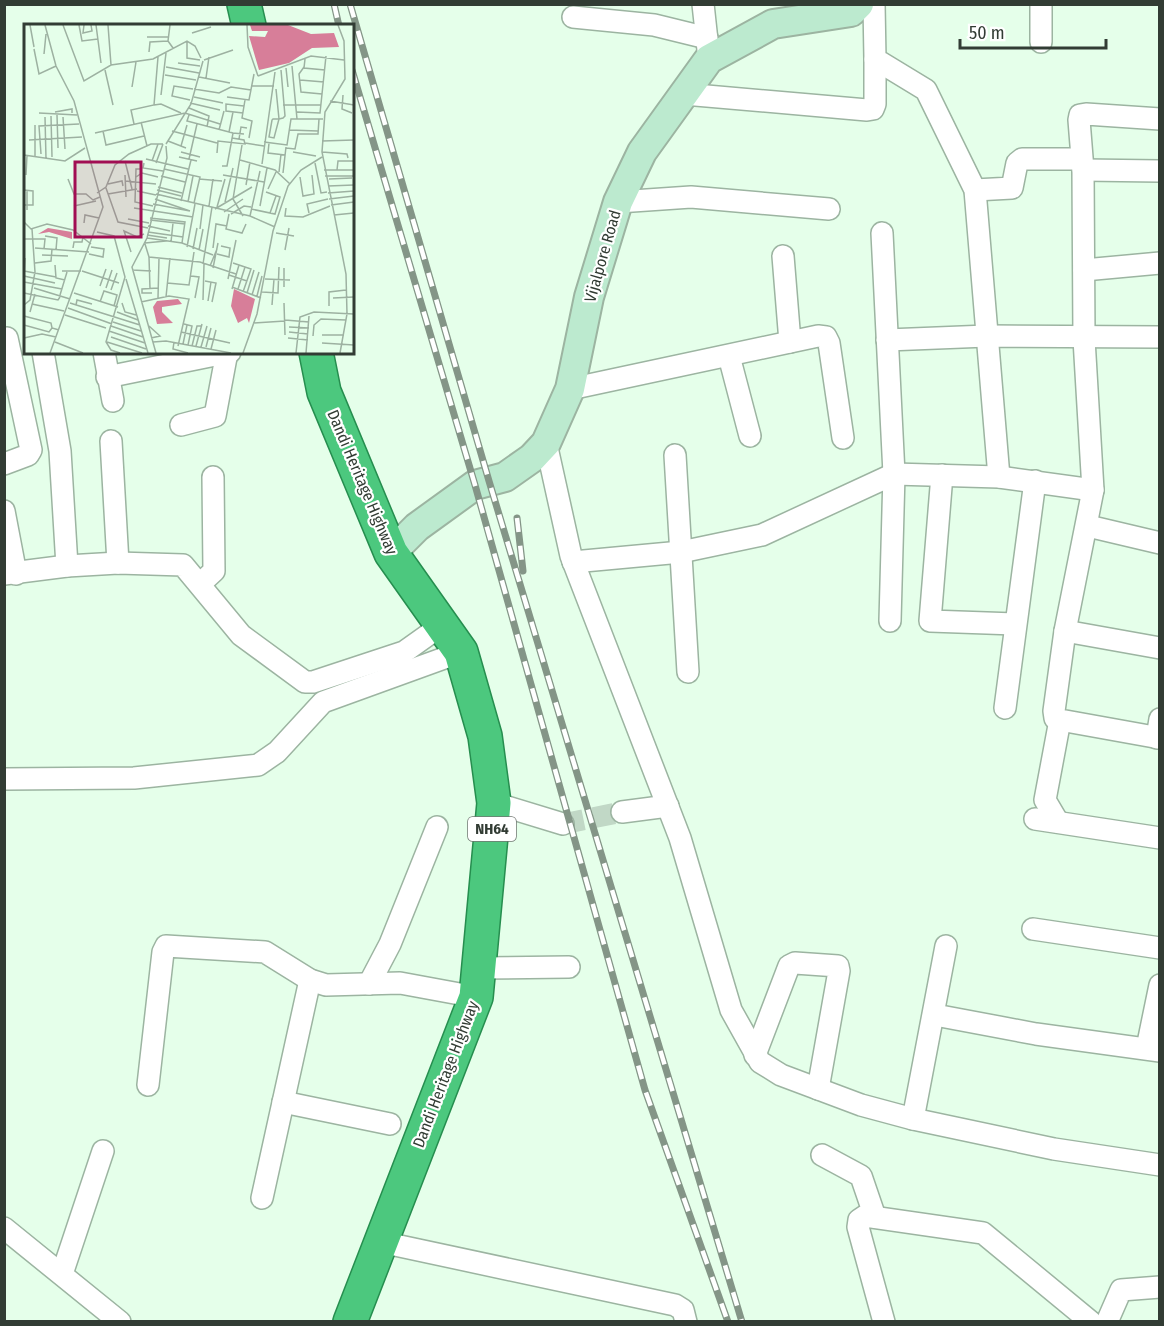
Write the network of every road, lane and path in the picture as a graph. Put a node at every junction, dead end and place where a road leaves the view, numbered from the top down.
1 (244, 4) edge
2 (703, 4) edge
3 (859, 4) edge
4 (874, 4) edge
5 (1041, 4) edge
6 (573, 17) dead end
7 (249, 24) edge
8 (1041, 42) dead end
9 (708, 49) junction
10 (875, 59) junction
11 (684, 94) junction
12 (1160, 119) edge
13 (1082, 164) junction
14 (1160, 171) edge
15 (975, 190) junction
16 (618, 202) junction
17 (829, 209) dead end
18 (882, 233) dead end
19 (783, 256) dead end
20 (1160, 264) edge
21 (1084, 270) junction
22 (987, 336) junction
23 (1160, 337) edge
24 (7, 338) dead end
25 (1084, 339) junction
26 (887, 340) junction
27 (790, 342) junction
28 (43, 354) edge
29 (104, 354) edge
30 (216, 354) edge
31 (228, 354) edge
32 (316, 354) edge
33 (729, 356) junction
34 (167, 358) edge
35 (107, 377) junction
36 (570, 389) junction
37 (113, 401) dead end
38 (181, 424) dead end
39 (750, 436) dead end
40 (843, 438) dead end
41 (111, 441) dead end
42 (546, 443) junction
43 (675, 455) dead end
44 (4, 464) edge
45 (894, 474) junction
46 (942, 475) junction
47 (213, 477) dead end
48 (999, 477) junction
49 (1035, 481) junction
50 (1094, 490) junction
51 (4, 511) edge
52 (1088, 526) junction
53 (1160, 543) edge
54 (681, 552) junction
55 (391, 553) junction
56 (573, 562) junction
57 (118, 563) junction
58 (67, 566) junction
59 (10, 574) edge
60 (200, 584) junction
61 (890, 621) dead end
62 (1015, 624) junction
63 (442, 625) junction
64 (1065, 631) junction
65 (1160, 648) edge
66 (461, 652) junction
67 (688, 672) dead end
68 (1005, 708) dead end
69 (1060, 720) junction
70 (1159, 732) edge
71 (4, 779) edge
72 (494, 803) junction
73 (668, 806) junction
74 (622, 812) tunnel mouth
75 (1035, 819) dead end
76 (1058, 822) junction
77 (563, 824) tunnel mouth
78 (437, 827) dead end
79 (1160, 838) edge
80 (1033, 928) dead end
81 (946, 946) dead end
82 (1160, 948) edge
83 (569, 967) dead end
84 (310, 980) junction
85 (477, 983) junction
86 (369, 984) junction
87 (1160, 985) edge
88 (935, 1015) junction
89 (1153, 1049) edge
90 (755, 1055) junction
91 (148, 1085) dead end
92 (818, 1089) junction
93 (283, 1102) junction
94 (913, 1119) junction
95 (390, 1124) dead end
96 (103, 1151) dead end
97 (822, 1155) dead end
98 (1160, 1165) edge
99 (262, 1198) dead end
100 (875, 1217) junction
101 (4, 1228) edge
102 (381, 1242) junction
103 (62, 1274) junction
104 (1160, 1287) edge
105 (120, 1322) edge
106 (350, 1322) edge
107 (686, 1322) edge
108 (884, 1322) edge
109 (1091, 1322) edge
110 (1107, 1322) edge

1 - 7 highway
2 - 9 street
3 - 9 main road, Vijalpore Road
4 - 10 street
5 - 8 street
6 - 9 street
9 - 11 main road, Vijalpore Road
10 - 11 street
10 - 15 street
11 - 16 main road, Vijalpore Road
12 - 13 street
13 - 14 street
13 - 15 street
13 - 21 street
15 - 22 street
16 - 17 street
16 - 36 main road, Vijalpore Road
18 - 26 street
19 - 27 street
20 - 21 street
21 - 25 street
22 - 25 street
22 - 26 street
22 - 48 street
23 - 25 street
24 - 44 street
25 - 50 street
26 - 45 street
27 - 33 street
27 - 40 street
28 - 58 street
29 - 35 street
30 - 34 street
31 - 38 street
32 - 55 highway, Dandi Heritage Highway / NH64
33 - 36 street
33 - 39 street
34 - 35 street
35 - 37 street
36 - 42 main road, Vijalpore Road
41 - 57 street
42 - 55 main road, Vijalpore Road
42 - 56 street
43 - 54 street
45 - 46 street
45 - 54 street
45 - 61 street
46 - 48 street
46 - 62 street
47 - 60 street
48 - 49 street
49 - 50 street
49 - 62 street
50 - 52 street
51 - 59 street
52 - 53 street
52 - 64 street
54 - 56 street
54 - 67 street
55 - 63 highway, Dandi Heritage Highway / NH64
56 - 73 street
57 - 58 street
57 - 60 street
58 - 59 street
60 - 63 street
62 - 68 street
63 - 66 highway, Dandi Heritage Highway / NH64
64 - 65 street
64 - 69 street
66 - 71 street
66 - 72 highway, Dandi Heritage Highway / NH64
69 - 70 street
69 - 76 street
72 - 77 street
72 - 85 highway, Dandi Heritage Highway / NH64
73 - 74 street
73 - 90 street
75 - 76 street
76 - 79 street
78 - 86 street
80 - 82 street
81 - 88 street
83 - 85 street
84 - 86 street
84 - 91 street
84 - 93 street
85 - 86 street
85 - 102 highway, Dandi Heritage Highway / NH64
87 - 89 street
88 - 89 street
88 - 94 street
90 - 92 street
90 - 92 street
92 - 94 street
93 - 95 street
93 - 99 street
94 - 98 street
96 - 103 street
97 - 100 street
100 - 108 street
100 - 109 street
101 - 103 street
102 - 106 highway, Dandi Heritage Highway / NH64
102 - 107 street
103 - 105 street
104 - 110 street

